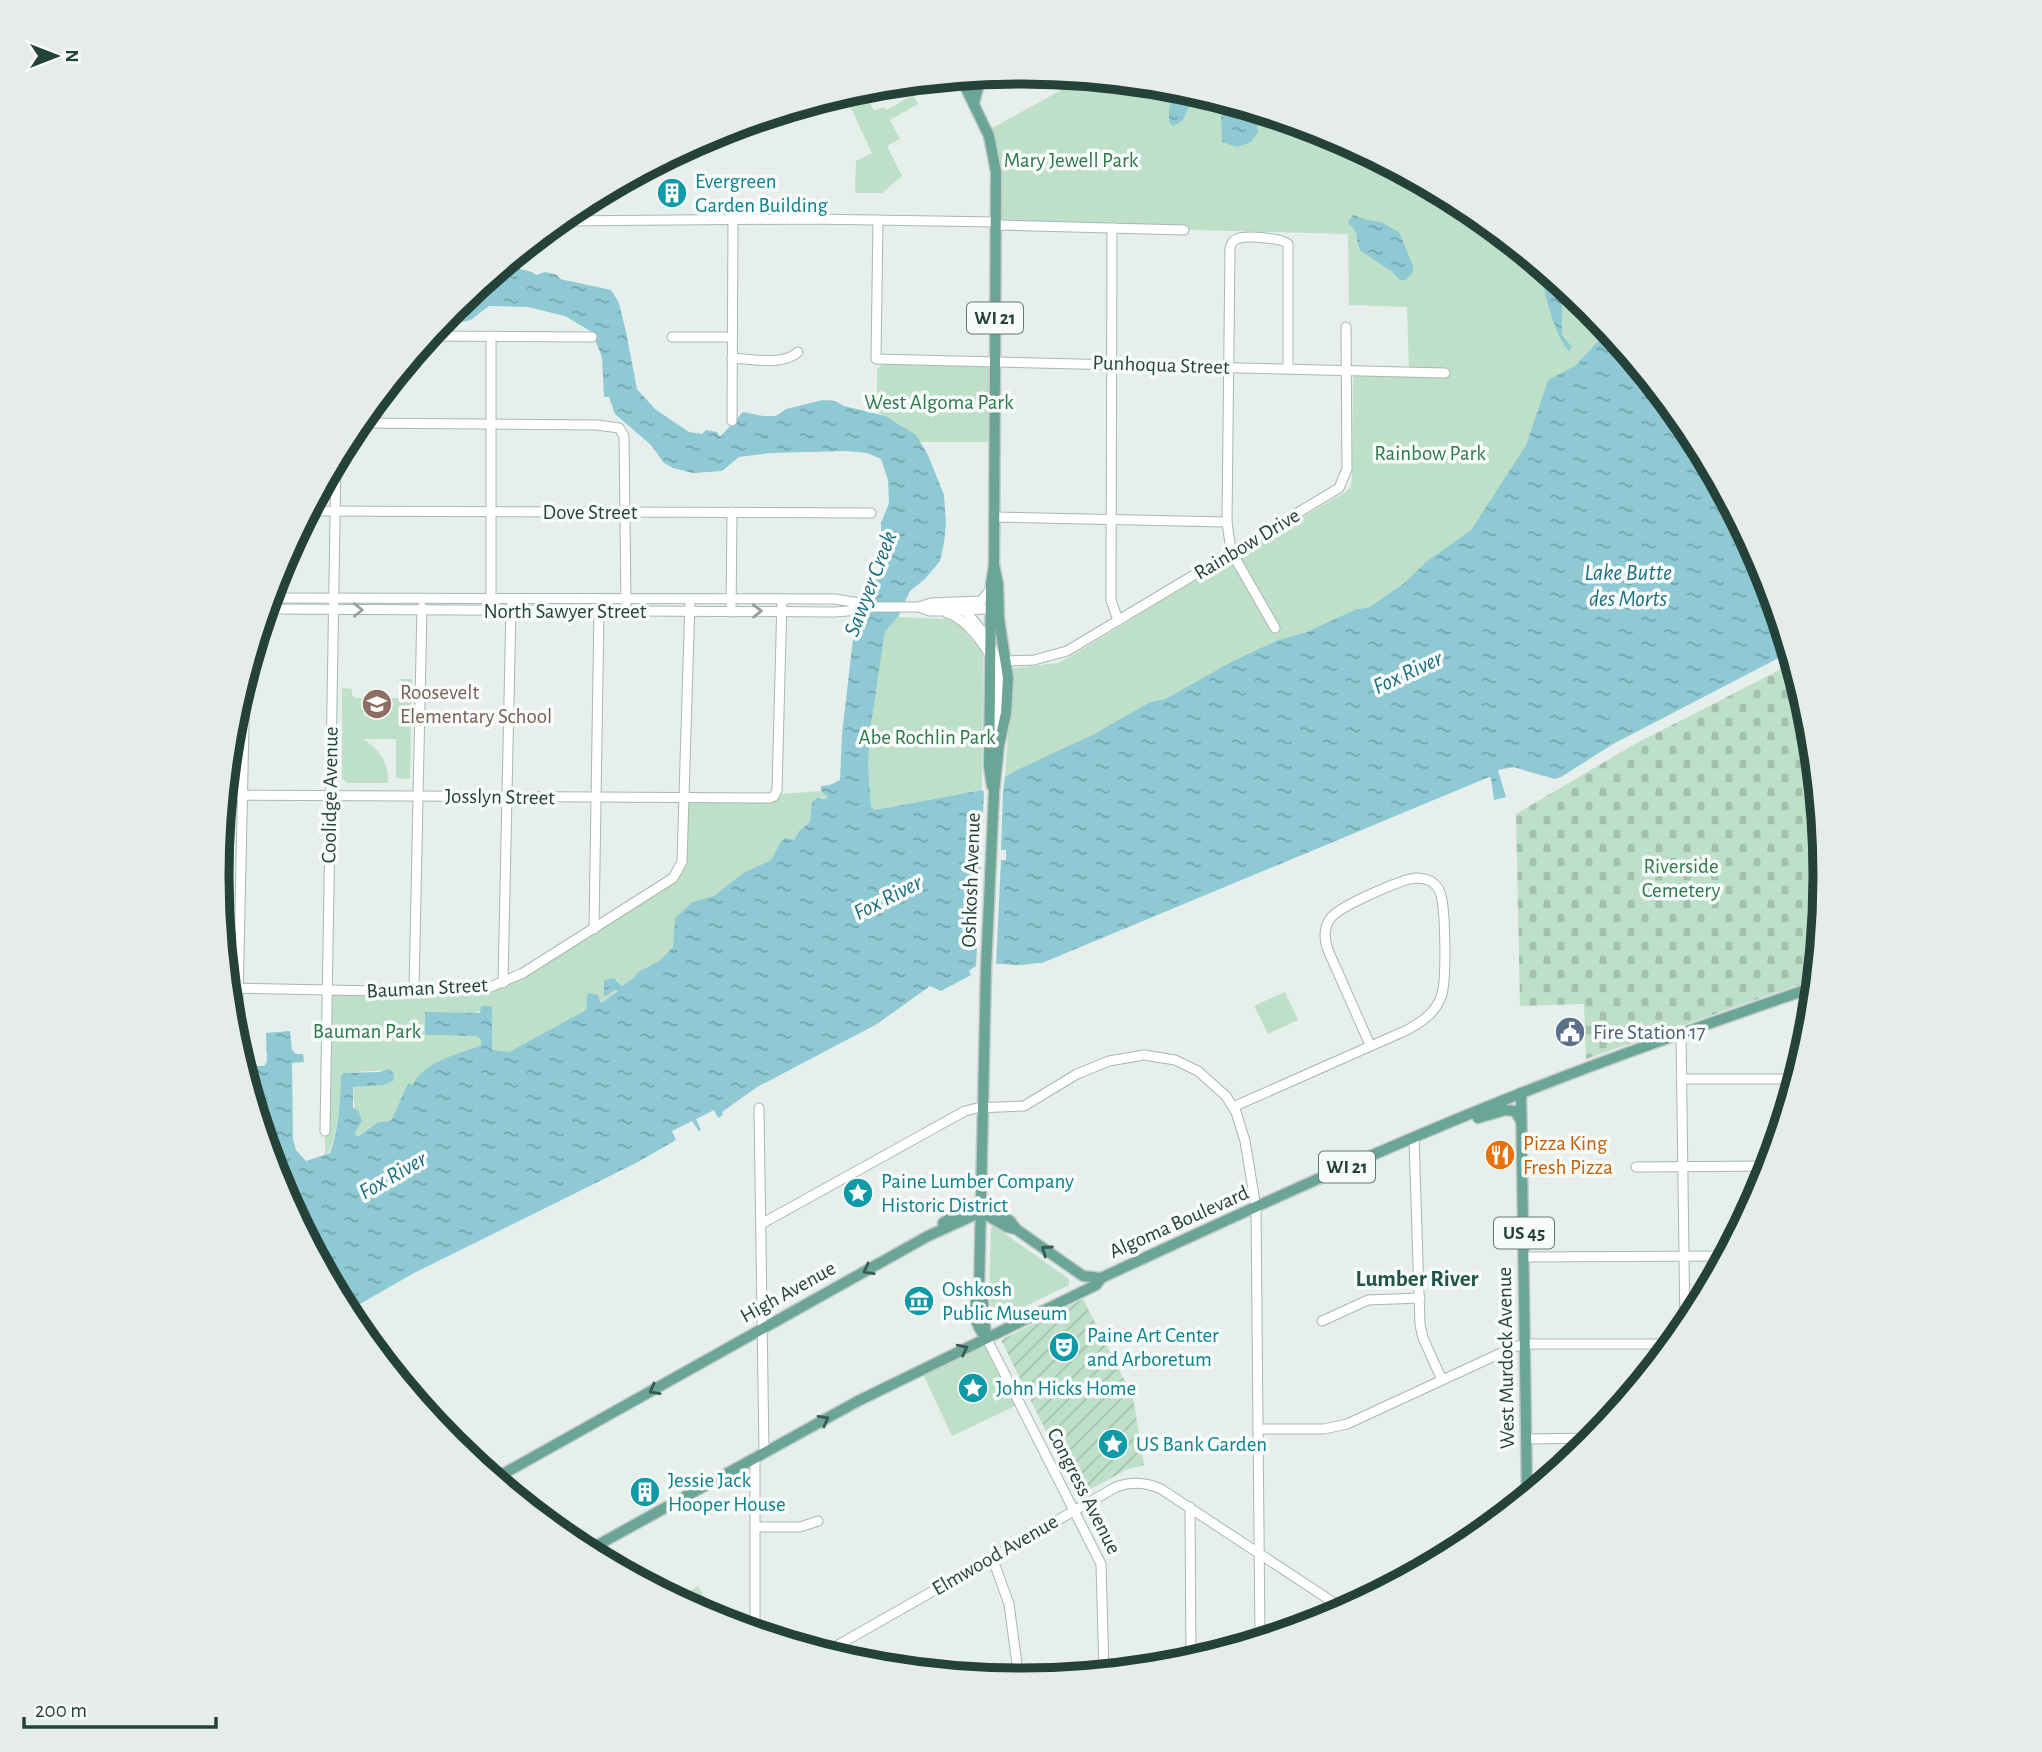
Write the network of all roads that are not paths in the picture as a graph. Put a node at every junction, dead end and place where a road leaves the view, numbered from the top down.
1 (965, 86) edge
2 (979, 86) edge
3 (974, 103) junction
4 (733, 219) junction
5 (878, 220) junction
6 (576, 221) edge
7 (996, 223) junction
8 (1112, 228) junction
9 (1184, 230) dead end
10 (1346, 327) dead end
11 (443, 336) edge
12 (491, 336) junction
13 (592, 337) dead end
14 (673, 337) dead end
15 (732, 337) junction
16 (798, 352) dead end
17 (732, 358) junction
18 (995, 361) junction
19 (1112, 363) junction
20 (1229, 367) junction
21 (1288, 368) junction
22 (1347, 370) junction
23 (1445, 373) dead end
24 (732, 421) dead end
25 (372, 423) edge
26 (490, 424) junction
27 (336, 478) edge
28 (319, 511) edge
29 (491, 511) junction
30 (336, 512) junction
31 (626, 512) junction
32 (732, 513) junction
33 (871, 513) dead end
34 (995, 517) junction
35 (1111, 520) junction
36 (1227, 522) junction
37 (1231, 551) junction
38 (994, 565) junction
39 (990, 590) junction
40 (280, 598) edge
41 (334, 598) junction
42 (422, 598) junction
43 (731, 598) junction
44 (491, 599) junction
45 (511, 599) junction
46 (599, 599) junction
47 (782, 599) junction
48 (626, 600) junction
49 (690, 600) junction
50 (948, 601) junction
51 (994, 605) junction
52 (864, 607) junction
53 (919, 607) junction
54 (275, 609) edge
55 (334, 610) junction
56 (422, 610) junction
57 (964, 610) junction
58 (491, 611) junction
59 (511, 611) junction
60 (625, 611) junction
61 (782, 611) junction
62 (942, 611) junction
63 (598, 612) junction
64 (690, 612) junction
65 (731, 612) junction
66 (1118, 620) junction
67 (1275, 628) dead end
68 (990, 641) junction
69 (990, 655) junction
70 (1007, 661) junction
71 (244, 720) edge
72 (999, 745) junction
73 (994, 792) junction
74 (234, 795) edge
75 (243, 795) junction
76 (331, 795) junction
77 (419, 796) junction
78 (507, 796) junction
79 (595, 798) junction
80 (684, 798) junction
81 (594, 929) junction
82 (986, 968) joint
83 (503, 983) junction
84 (238, 989) joint
85 (414, 990) junction
86 (1804, 990) edge
87 (327, 991) junction
88 (1681, 1034) junction
89 (1370, 1045) junction
90 (1682, 1079) junction
91 (1786, 1079) edge
92 (1521, 1093) junction
93 (983, 1107) junction
94 (1233, 1107) junction
95 (759, 1108) dead end
96 (1522, 1123) junction
97 (1438, 1127) junction
98 (325, 1131) dead end
99 (1414, 1138) junction
100 (1758, 1166) edge
101 (1636, 1167) dead end
102 (1684, 1167) junction
103 (981, 1207) junction
104 (1256, 1208) junction
105 (761, 1224) junction
106 (1524, 1256) junction
107 (1685, 1256) junction
108 (1715, 1256) edge
109 (1076, 1272) junction
110 (1101, 1278) junction
111 (1069, 1297) junction
112 (1420, 1298) junction
113 (1685, 1308) edge
114 (1322, 1321) dead end
115 (762, 1328) junction
116 (986, 1337) junction
117 (1526, 1344) junction
118 (1659, 1344) edge
119 (1443, 1380) junction
120 (1258, 1429) junction
121 (1579, 1438) edge
122 (1527, 1439) junction
123 (760, 1455) junction
124 (503, 1474) edge
125 (1527, 1484) edge
126 (1190, 1507) junction
127 (1073, 1511) junction
128 (818, 1521) dead end
129 (756, 1527) junction
130 (598, 1545) edge
131 (1258, 1553) junction
132 (992, 1557) junction
133 (1334, 1603) edge
134 (755, 1622) edge
135 (1260, 1631) edge
136 (836, 1646) edge
137 (1191, 1649) edge
138 (1104, 1663) edge
139 (1017, 1668) edge

1 - 3 main road, Oshkosh Avenue / WI 21
2 - 3 main road
3 - 7 main road, Oshkosh Avenue / WI 21
4 - 5 street
4 - 6 street
4 - 15 street
5 - 7 street
5 - 18 street, Punhoqua Street
7 - 8 street
7 - 18 main road, Oshkosh Avenue / WI 21
8 - 9 street
8 - 19 street
10 - 22 street, Rainbow Drive
11 - 12 street
12 - 13 street
12 - 26 street
14 - 15 street
15 - 17 street
16 - 17 street
17 - 24 street
18 - 19 street, Punhoqua Street
18 - 34 main road, Oshkosh Avenue / WI 21
19 - 20 street, Punhoqua Street
19 - 35 street
20 - 21 street, Punhoqua Street
20 - 21 street
20 - 36 street
21 - 22 street, Punhoqua Street
22 - 23 street, Punhoqua Street
22 - 37 street, Rainbow Drive
25 - 26 street
26 - 29 street
26 - 31 street
27 - 30 street, Coolidge Avenue
28 - 30 street, Dove Street
29 - 30 street, Dove Street
29 - 31 street, Dove Street
29 - 44 street
30 - 41 street, Coolidge Avenue
31 - 32 street, Dove Street
31 - 48 street
32 - 33 street, Dove Street
32 - 43 street
34 - 35 street
34 - 38 main road, Oshkosh Avenue / WI 21
35 - 36 street
35 - 66 street
36 - 37 street
37 - 66 street, Rainbow Drive
37 - 67 street
38 - 39 main road, Oshkosh Avenue / WI 21
38 - 51 main road, Oshkosh Avenue / WI 21
39 - 50 street, North Sawyer Street
39 - 51 main road, Oshkosh Avenue / WI 21
40 - 41 street, North Sawyer Street
41 - 42 street, North Sawyer Street
41 - 55 street, Coolidge Avenue
42 - 44 street, North Sawyer Street
42 - 56 street
43 - 47 street, North Sawyer Street
43 - 49 street, North Sawyer Street
43 - 65 street
44 - 45 street, North Sawyer Street
44 - 58 street
45 - 46 street, North Sawyer Street
45 - 59 street
46 - 48 street, North Sawyer Street
46 - 63 street
47 - 52 street, North Sawyer Street
47 - 61 street
48 - 49 street, North Sawyer Street
48 - 60 street
49 - 64 street
50 - 53 street, North Sawyer Street
50 - 57 street
51 - 57 street, North Sawyer Street
51 - 68 main road, Oshkosh Avenue / WI 21
51 - 70 main road, Oshkosh Avenue / WI 21
52 - 53 street, North Sawyer Street
52 - 61 street, North Sawyer Street
53 - 62 street, North Sawyer Street
54 - 55 street, North Sawyer Street
55 -> 56 street, North Sawyer Street
55 - 76 street, Coolidge Avenue
56 - 58 street, North Sawyer Street
56 - 77 street
57 - 62 street, North Sawyer Street
57 - 68 street
58 - 59 street, North Sawyer Street
59 - 63 street, North Sawyer Street
59 - 78 street
60 - 63 street, North Sawyer Street
60 - 64 street, North Sawyer Street
65 -> 61 street, North Sawyer Street
61 - 80 street, Josslyn Street
62 - 69 street
63 - 79 street
64 - 65 street, North Sawyer Street
64 - 80 street
66 - 70 street, Rainbow Drive
68 - 69 main road, Oshkosh Avenue / WI 21
68 - 72 street
69 - 73 main road, Oshkosh Avenue / WI 21
70 - 72 main road, Oshkosh Avenue / WI 21
71 - 75 street
72 - 73 main road, Oshkosh Avenue / WI 21
73 - 82 main road, Oshkosh Avenue / WI 21
74 - 75 street, Josslyn Street
75 - 76 street, Josslyn Street
75 - 84 street
76 - 77 street, Josslyn Street
76 - 87 street, Coolidge Avenue
77 - 78 street, Josslyn Street
77 - 85 street
78 - 79 street, Josslyn Street
78 - 83 street
79 - 80 street, Josslyn Street
79 - 81 street
80 - 81 street, Bauman Street
81 - 83 street, Bauman Street
82 - 93 main road, Congress Avenue / WI 21
83 - 85 street, Bauman Street
84 - 87 street, Bauman Street
85 - 87 street, Bauman Street
86 - 88 main road, Algoma Boulevard
87 - 98 street, Coolidge Avenue
88 - 90 street
88 - 92 main road, Algoma Boulevard
89 - 89 street
89 - 94 street
90 - 91 street
90 - 102 street
92 - 96 main road, West Murdock Avenue / US 45
92 - 97 main road, Algoma Boulevard / WI 21
93 - 94 street
93 - 103 main road, Congress Avenue / WI 21
93 - 105 street
94 - 104 street
95 - 105 street
96 - 97 main road
96 - 106 main road, West Murdock Avenue / US 45
97 - 99 main road, Algoma Boulevard / WI 21
99 - 104 main road, Algoma Boulevard / WI 21
99 - 112 street
100 - 102 street
101 - 102 street
102 - 107 street
109 -> 103 main road
103 -> 115 main road, High Avenue
103 - 116 main road, Congress Avenue / WI 21
104 - 110 main road, Algoma Boulevard / WI 21
104 - 120 street
105 - 115 street
106 - 107 street
106 - 117 main road, West Murdock Avenue / US 45
107 - 108 street
107 - 113 street
109 - 110 main road
109 - 111 main road
110 - 111 main road, Algoma Boulevard / WI 21
111 - 116 main road, Algoma Boulevard / WI 21
112 - 114 street
112 - 119 street
115 - 123 street
115 -> 124 main road, High Avenue
123 -> 116 main road, Algoma Boulevard
116 - 127 street, Congress Avenue
117 - 118 street
117 - 119 street
117 - 122 main road, West Murdock Avenue / US 45
119 - 120 street
120 - 131 street
121 - 122 street
122 - 125 main road, West Murdock Avenue / US 45
123 - 129 street
123 - 130 main road, Algoma Boulevard
126 - 127 street, Elmwood Avenue
126 - 131 street, Elmwood Avenue
126 - 137 street
127 - 132 street, Elmwood Avenue
127 - 138 street, Congress Avenue
128 - 129 street
129 - 134 street
131 - 133 street, Elmwood Avenue
131 - 135 street
132 - 136 street, Elmwood Avenue
132 - 139 street

